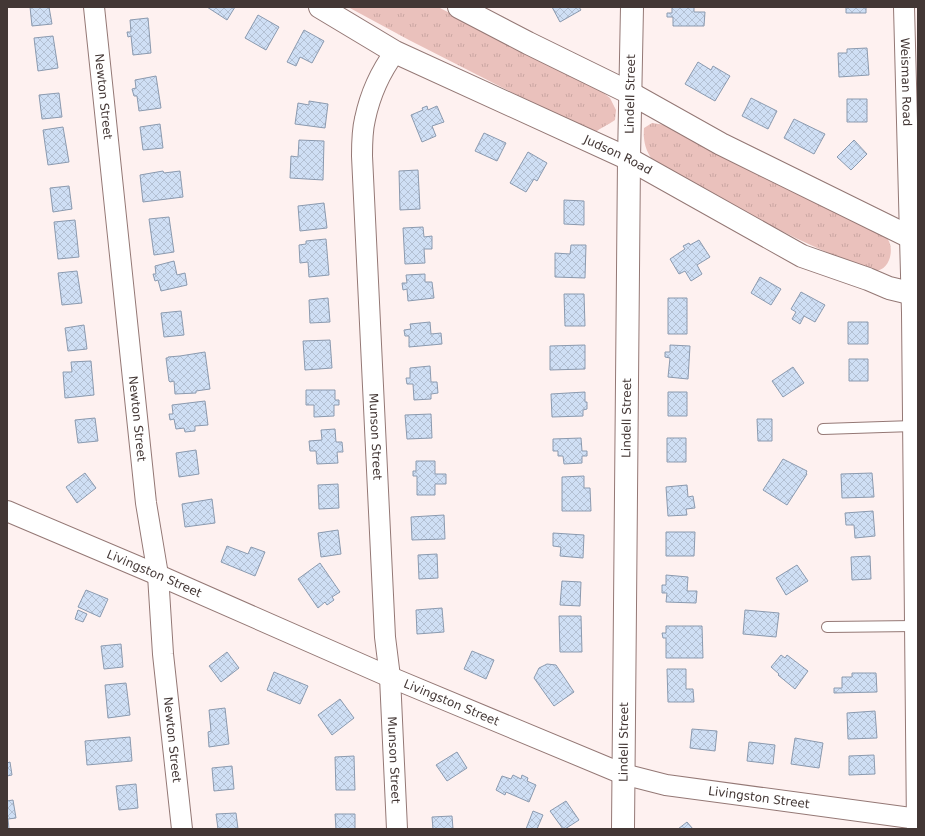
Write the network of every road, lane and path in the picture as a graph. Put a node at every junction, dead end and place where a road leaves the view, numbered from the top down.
1 (94, 7) edge
2 (320, 7) edge
3 (459, 7) edge
4 (632, 7) edge
5 (904, 7) edge
6 (395, 52) junction
7 (630, 93) junction
8 (629, 159) junction
9 (914, 237) edge
10 (915, 294) edge
11 (913, 426) junction
12 (823, 429) dead end
13 (7, 511) edge
14 (158, 575) junction
15 (915, 626) junction
16 (827, 627) dead end
17 (390, 677) junction
18 (623, 774) junction
19 (917, 822) edge
20 (182, 829) edge
21 (397, 829) edge
22 (623, 829) edge

1 - 14 street, Newton Street
2 - 6 street, Judson Road
3 - 7 street
4 - 7 street, Lindell Street
5 - 9 street, Weisman Road
6 - 8 street, Judson Road
6 - 17 street, Munson Street
7 - 8 street, Lindell Street
7 - 9 street
8 - 10 street, Judson Road
8 - 18 street, Lindell Street
9 - 10 street, Weisman Road
10 - 11 street, Weisman Road
11 - 12 lane
11 - 15 street, Weisman Road
13 - 14 street, Livingston Street
14 - 17 street, Livingston Street
14 - 20 street, Newton Street
15 - 16 lane
15 - 19 street, Weisman Road
17 - 18 street, Livingston Street
17 - 21 street, Munson Street
18 - 19 street, Livingston Street
18 - 22 street, Lindell Street

